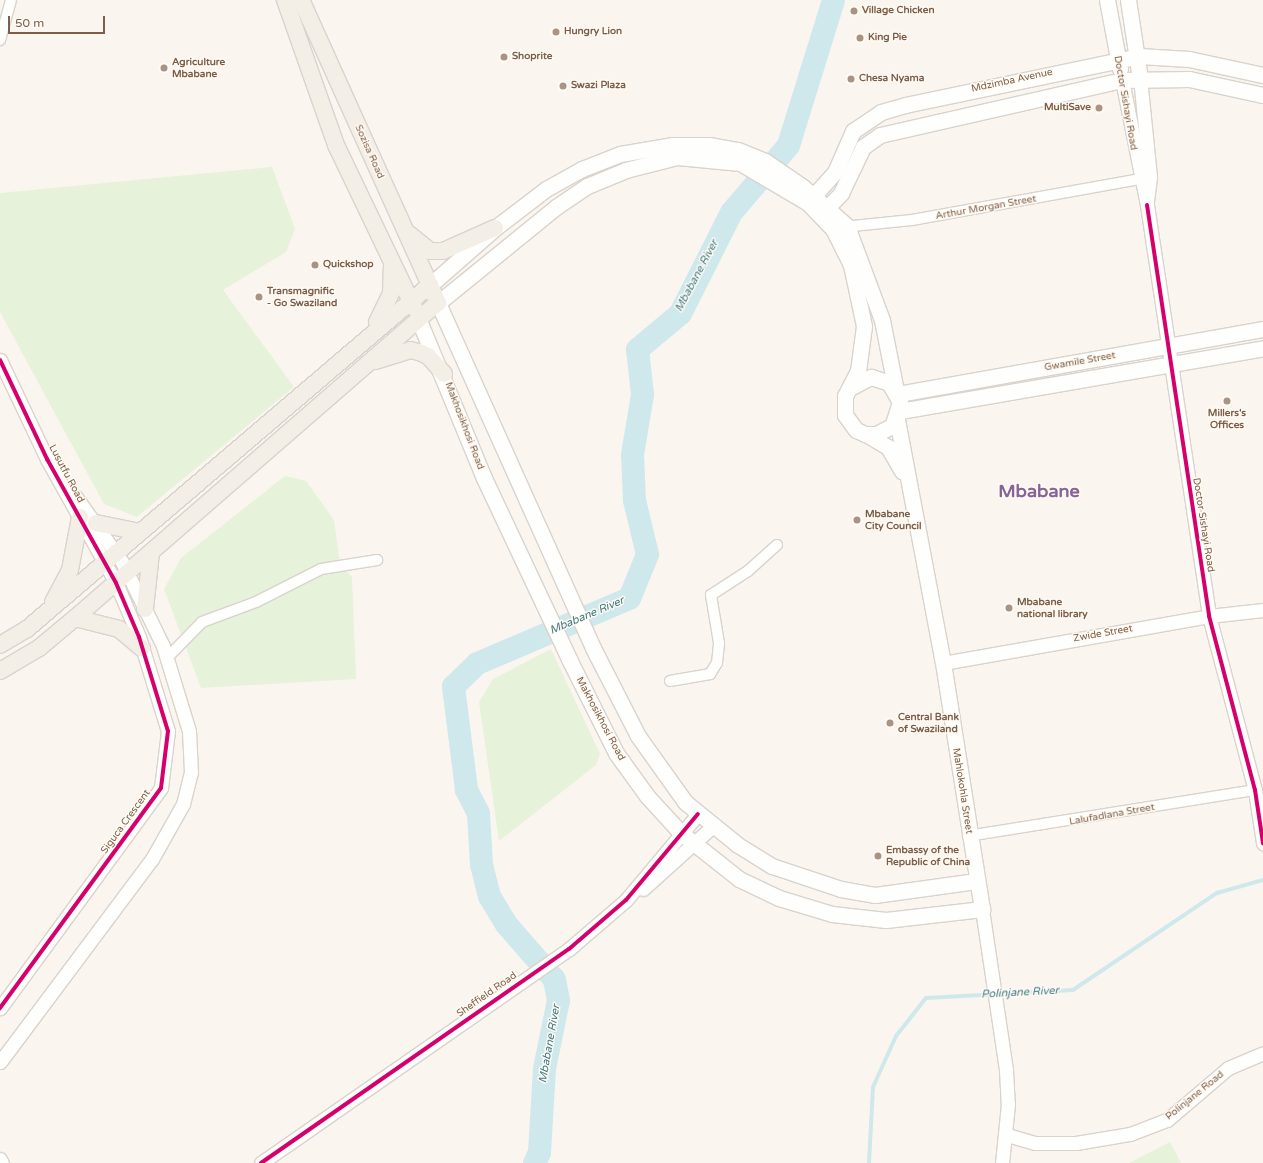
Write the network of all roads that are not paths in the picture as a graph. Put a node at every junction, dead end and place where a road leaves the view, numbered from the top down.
1 (11, 0) edge
2 (285, 0) edge
3 (301, 0) edge
4 (1107, 0) edge
5 (1128, 0) edge
6 (0, 40) edge
7 (1139, 56) junction
8 (1118, 59) junction
9 (1263, 75) edge
10 (1140, 78) junction
11 (1122, 80) junction
12 (1263, 95) edge
13 (749, 161) junction
14 (1139, 179) junction
15 (811, 199) junction
16 (1147, 205) junction
17 (825, 211) junction
18 (403, 226) junction
19 (840, 227) junction
20 (495, 228) junction
21 (392, 262) junction
22 (430, 285) junction
23 (410, 299) junction
24 (438, 303) junction
25 (418, 318) junction
26 (1263, 329) edge
27 (368, 335) junction
28 (1168, 346) junction
29 (1263, 348) edge
30 (0, 360) edge
31 (369, 363) junction
32 (1171, 365) junction
33 (444, 374) junction
34 (850, 388) junction
35 (897, 392) junction
36 (899, 415) junction
37 (865, 434) junction
38 (47, 459) junction
39 (910, 491) junction
40 (80, 517) junction
41 (96, 522) junction
42 (140, 532) junction
43 (777, 545) dead end
44 (152, 553) junction
45 (377, 560) dead end
46 (116, 568) junction
47 (145, 608) junction
48 (50, 609) junction
49 (1263, 610) edge
50 (1209, 616) junction
51 (75, 618) junction
52 (0, 645) edge
53 (142, 648) junction
54 (167, 658) junction
55 (943, 663) junction
56 (0, 672) edge
57 (670, 681) dead end
58 (1255, 790) junction
59 (698, 814) junction
60 (713, 826) junction
61 (681, 833) junction
62 (968, 836) junction
63 (1263, 843) edge
64 (696, 846) junction
65 (976, 881) junction
66 (626, 900) junction
67 (982, 909) junction
68 (0, 1008) edge
69 (1263, 1053) edge
70 (0, 1062) edge
71 (1007, 1135) junction
72 (0, 1159) edge
73 (2, 1163) edge
74 (261, 1163) edge
75 (1002, 1163) edge

1 - 6 street
2 - 21 main road
3 - 18 main road, Sozisa Road
4 - 8 main road, Doctor Sishayi Road
5 - 7 main road, Doctor Sishayi Road
7 - 8 main road, Mdzimba Avenue
7 - 9 main road, Mdzimba Avenue
7 - 10 main road, Doctor Sishayi Road
8 - 11 main road, Doctor Sishayi Road
8 - 15 main road, Mdzimba Avenue
10 - 11 main road
10 - 12 main road
10 - 16 street, Doctor Sishayi Road
11 - 14 street, Doctor Sishayi Road
11 - 17 main road
13 - 15 main road
13 - 20 main road
13 - 24 main road
14 - 16 street, Doctor Sishayi Road
14 - 19 street, Arthur Morgan Street
15 - 17 main road
16 - 28 street, Doctor Sishayi Road
17 - 19 main road
18 - 20 main road
18 - 22 main road, Sozisa Road
19 - 34 main road
19 - 35 main road
20 - 22 main road
21 - 23 main road
21 - 27 main road
22 - 23 main road
22 - 24 main road, Sozisa Road
23 - 25 main road
23 - 27 main road
24 - 25 main road
24 - 59 main road
25 - 31 main road
25 - 33 main road, Makhosikhosi Road
26 - 28 main road, Gwamile Street
27 - 42 main road
28 - 32 street, Doctor Sishayi Road
28 - 35 main road, Gwamile Street
29 - 32 main road, Gwamile Street
30 - 38 street, Lusutfu Road
31 - 33 main road
31 - 44 main road
32 - 36 main road, Gwamile Street
32 - 50 street, Doctor Sishayi Road
33 - 61 main road, Makhosikhosi Road
34 - 35 main road
34 - 37 main road
35 - 36 main road
36 - 37 main road
36 - 39 main road, Mahlokohla Street
37 - 39 main road, Mahlokohla Street
38 - 40 street, Lusutfu Road
38 - 41 street, Lusutfu Road
39 - 55 main road, Mahlokohla Street
40 - 46 street, Lusutfu Road
40 - 48 main road
41 - 42 main road
41 - 46 street, Lusutfu Road
42 - 46 main road
43 - 57 street
44 - 46 main road
44 - 47 main road
45 - 54 street
46 - 47 street
46 - 48 main road
46 - 51 main road
46 - 53 street, Siguca Crescent
47 - 54 street
48 - 52 main road
49 - 50 street, Zwide Street
50 - 55 street, Zwide Street
50 - 58 street, Doctor Sishayi Road
51 - 53 main road
51 - 56 main road
53 - 68 street, Siguca Crescent
54 - 70 street
55 - 62 main road, Mahlokohla Street
58 - 62 street, Lalufadlana Street
58 - 63 street, Doctor Sishayi Road
59 - 60 main road
59 - 61 street, Sheffield Road
60 - 64 street, Sheffield Road
60 - 65 main road
61 - 64 main road, Makhosikhosi Road
61 - 66 street, Sheffield Road
62 - 65 main road, Mahlokohla Street
64 - 66 street, Sheffield Road
64 - 67 main road, Makhosikhosi Road
65 - 67 main road, Mahlokohla Street
66 - 74 street, Sheffield Road
67 - 71 street, Mahlokohla Street
69 - 71 street, Polinjane Road
71 - 75 street, Mahlokohla Street
72 - 73 street

